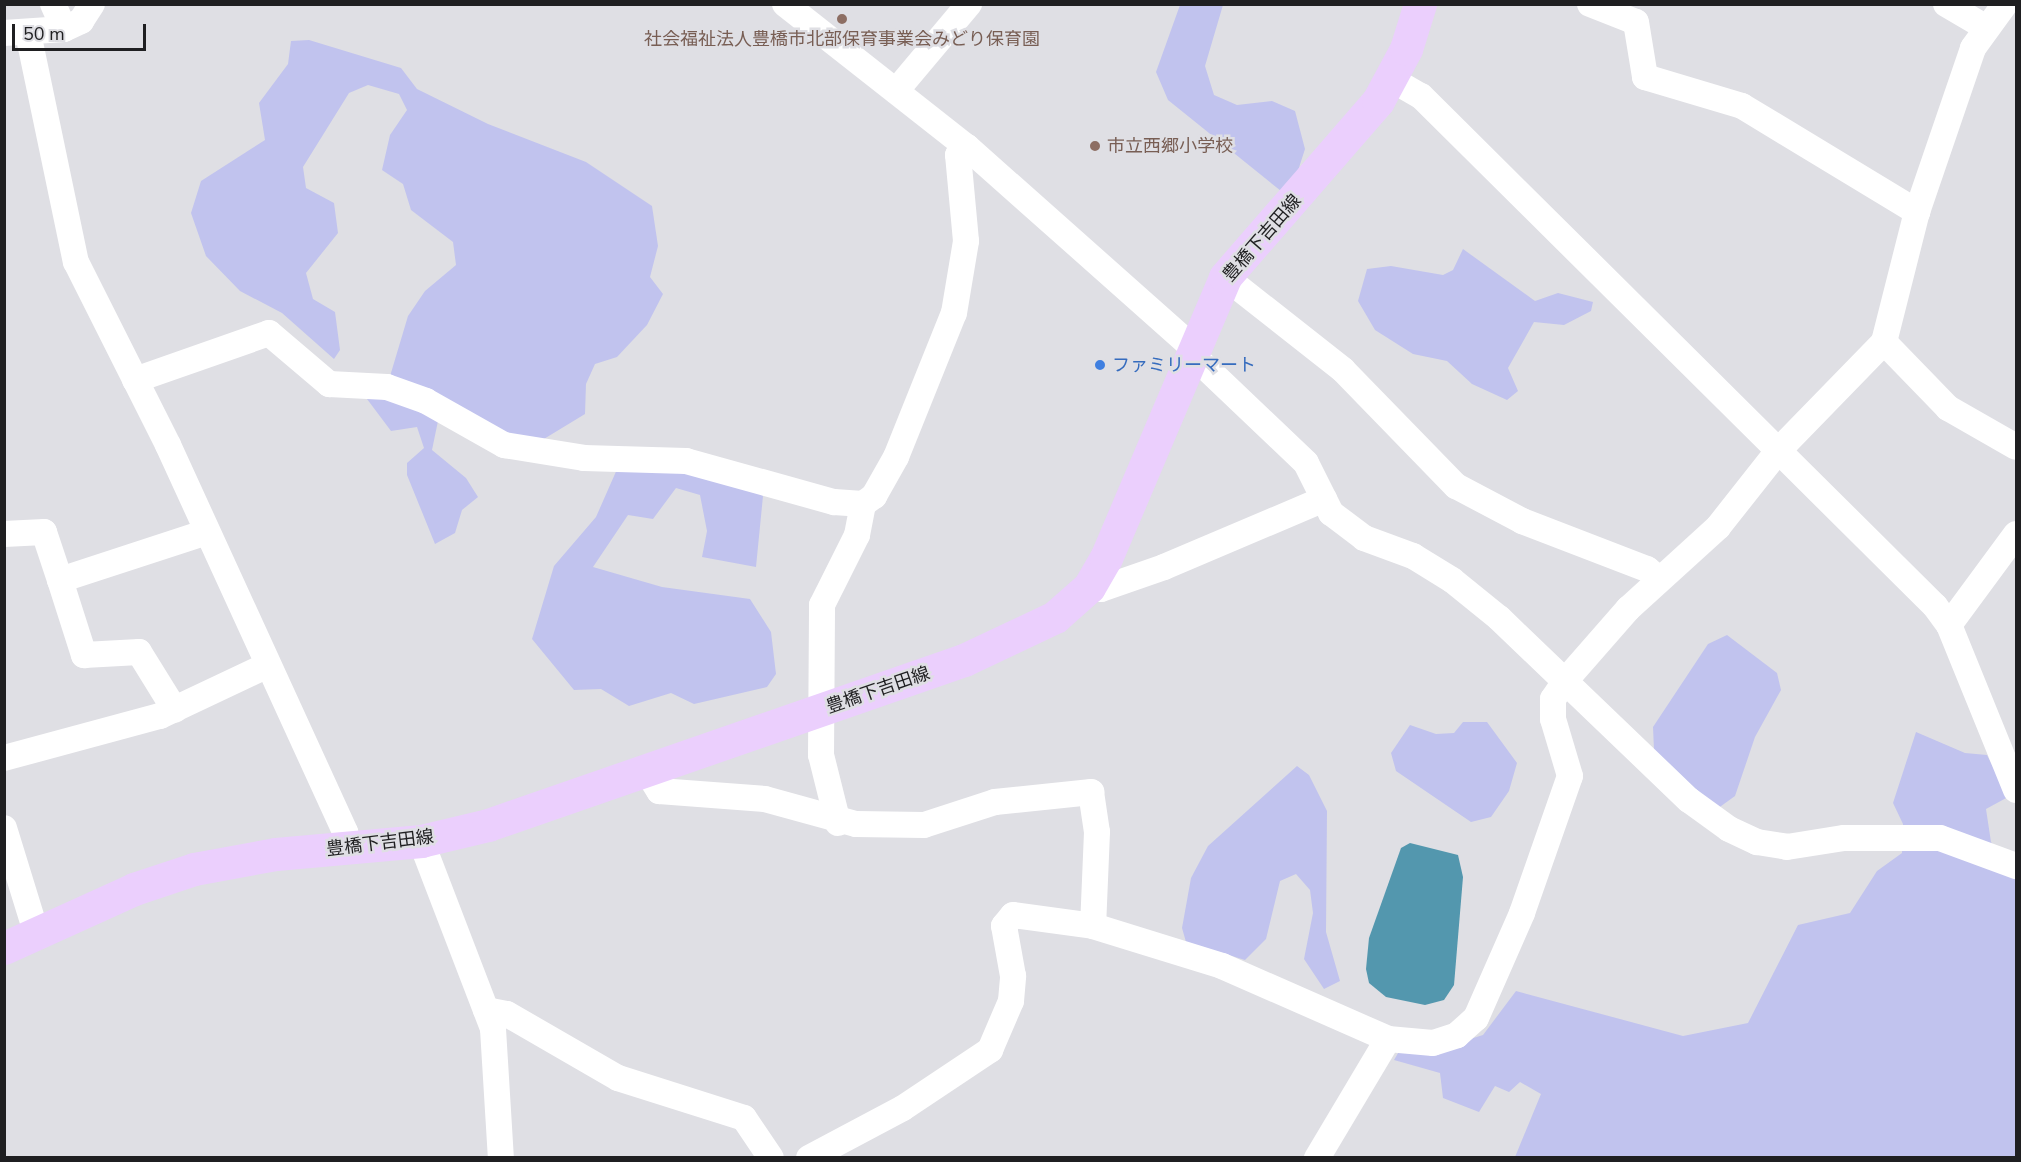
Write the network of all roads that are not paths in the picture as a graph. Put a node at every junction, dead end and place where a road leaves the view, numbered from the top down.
1 (53, 4) edge
2 (92, 4) edge
3 (785, 4) edge
4 (969, 4) edge
5 (1420, 4) edge
6 (1590, 4) edge
7 (1946, 4) edge
8 (2005, 4) edge
9 (1985, 27) junction
10 (64, 28) junction
11 (16, 33) edge
12 (1391, 78) junction
13 (896, 91) junction
14 (967, 147) junction
15 (1917, 212) junction
16 (1225, 278) junction
17 (1884, 342) junction
18 (1191, 346) junction
19 (135, 380) junction
20 (2016, 447) edge
21 (1778, 451) junction
22 (1324, 499) junction
23 (863, 504) junction
24 (207, 532) junction
25 (4, 534) edge
26 (2016, 534) edge
27 (1659, 579) junction
28 (60, 580) junction
29 (1089, 587) junction
30 (1949, 625) junction
31 (266, 666) junction
32 (1565, 681) junction
33 (175, 710) junction
34 (821, 710) junction
35 (4, 758) edge
36 (646, 770) junction
37 (2016, 790) edge
38 (838, 823) junction
39 (4, 828) edge
40 (421, 841) junction
41 (346, 848) junction
42 (2016, 866) edge
43 (1093, 926) junction
44 (37, 935) junction
45 (4, 948) edge
46 (486, 1010) junction
47 (1389, 1039) junction
48 (501, 1158) edge
49 (771, 1158) edge
50 (809, 1158) edge
51 (1317, 1158) edge

1 - 10 street
2 - 10 street
3 - 13 street
4 - 13 street
5 - 12 main road, 豊橋下吉田線
6 - 15 street
7 - 9 street
8 - 9 street
9 - 15 street
10 - 11 street
11 - 19 street
12 - 16 main road, 豊橋下吉田線
12 - 21 street
13 - 14 street
14 - 18 street
14 - 23 street
15 - 17 street
16 - 18 main road, 豊橋下吉田線
16 - 27 street
17 - 20 street
17 - 21 street
18 - 22 street
18 - 29 main road, 豊橋下吉田線
19 - 23 street
19 - 24 street
21 - 27 street
21 - 30 street
22 - 29 street
22 - 32 street
23 - 34 street
24 - 28 street
24 - 31 street
25 - 28 street
26 - 30 street
27 - 32 street
28 - 33 street
29 - 34 main road, 豊橋下吉田線
30 - 37 street
31 - 33 street
31 - 41 street
32 - 42 street
32 - 47 street
33 - 35 street
34 - 36 main road, 豊橋下吉田線
34 - 38 street
36 - 38 street
36 - 40 main road, 豊橋下吉田線
38 - 43 street
39 - 44 street
40 - 41 main road, 豊橋下吉田線
40 - 46 street
41 - 44 main road, 豊橋下吉田線
43 - 47 street
43 - 50 street
44 - 45 main road, 豊橋下吉田線
46 - 48 street
46 - 49 street
47 - 51 street

